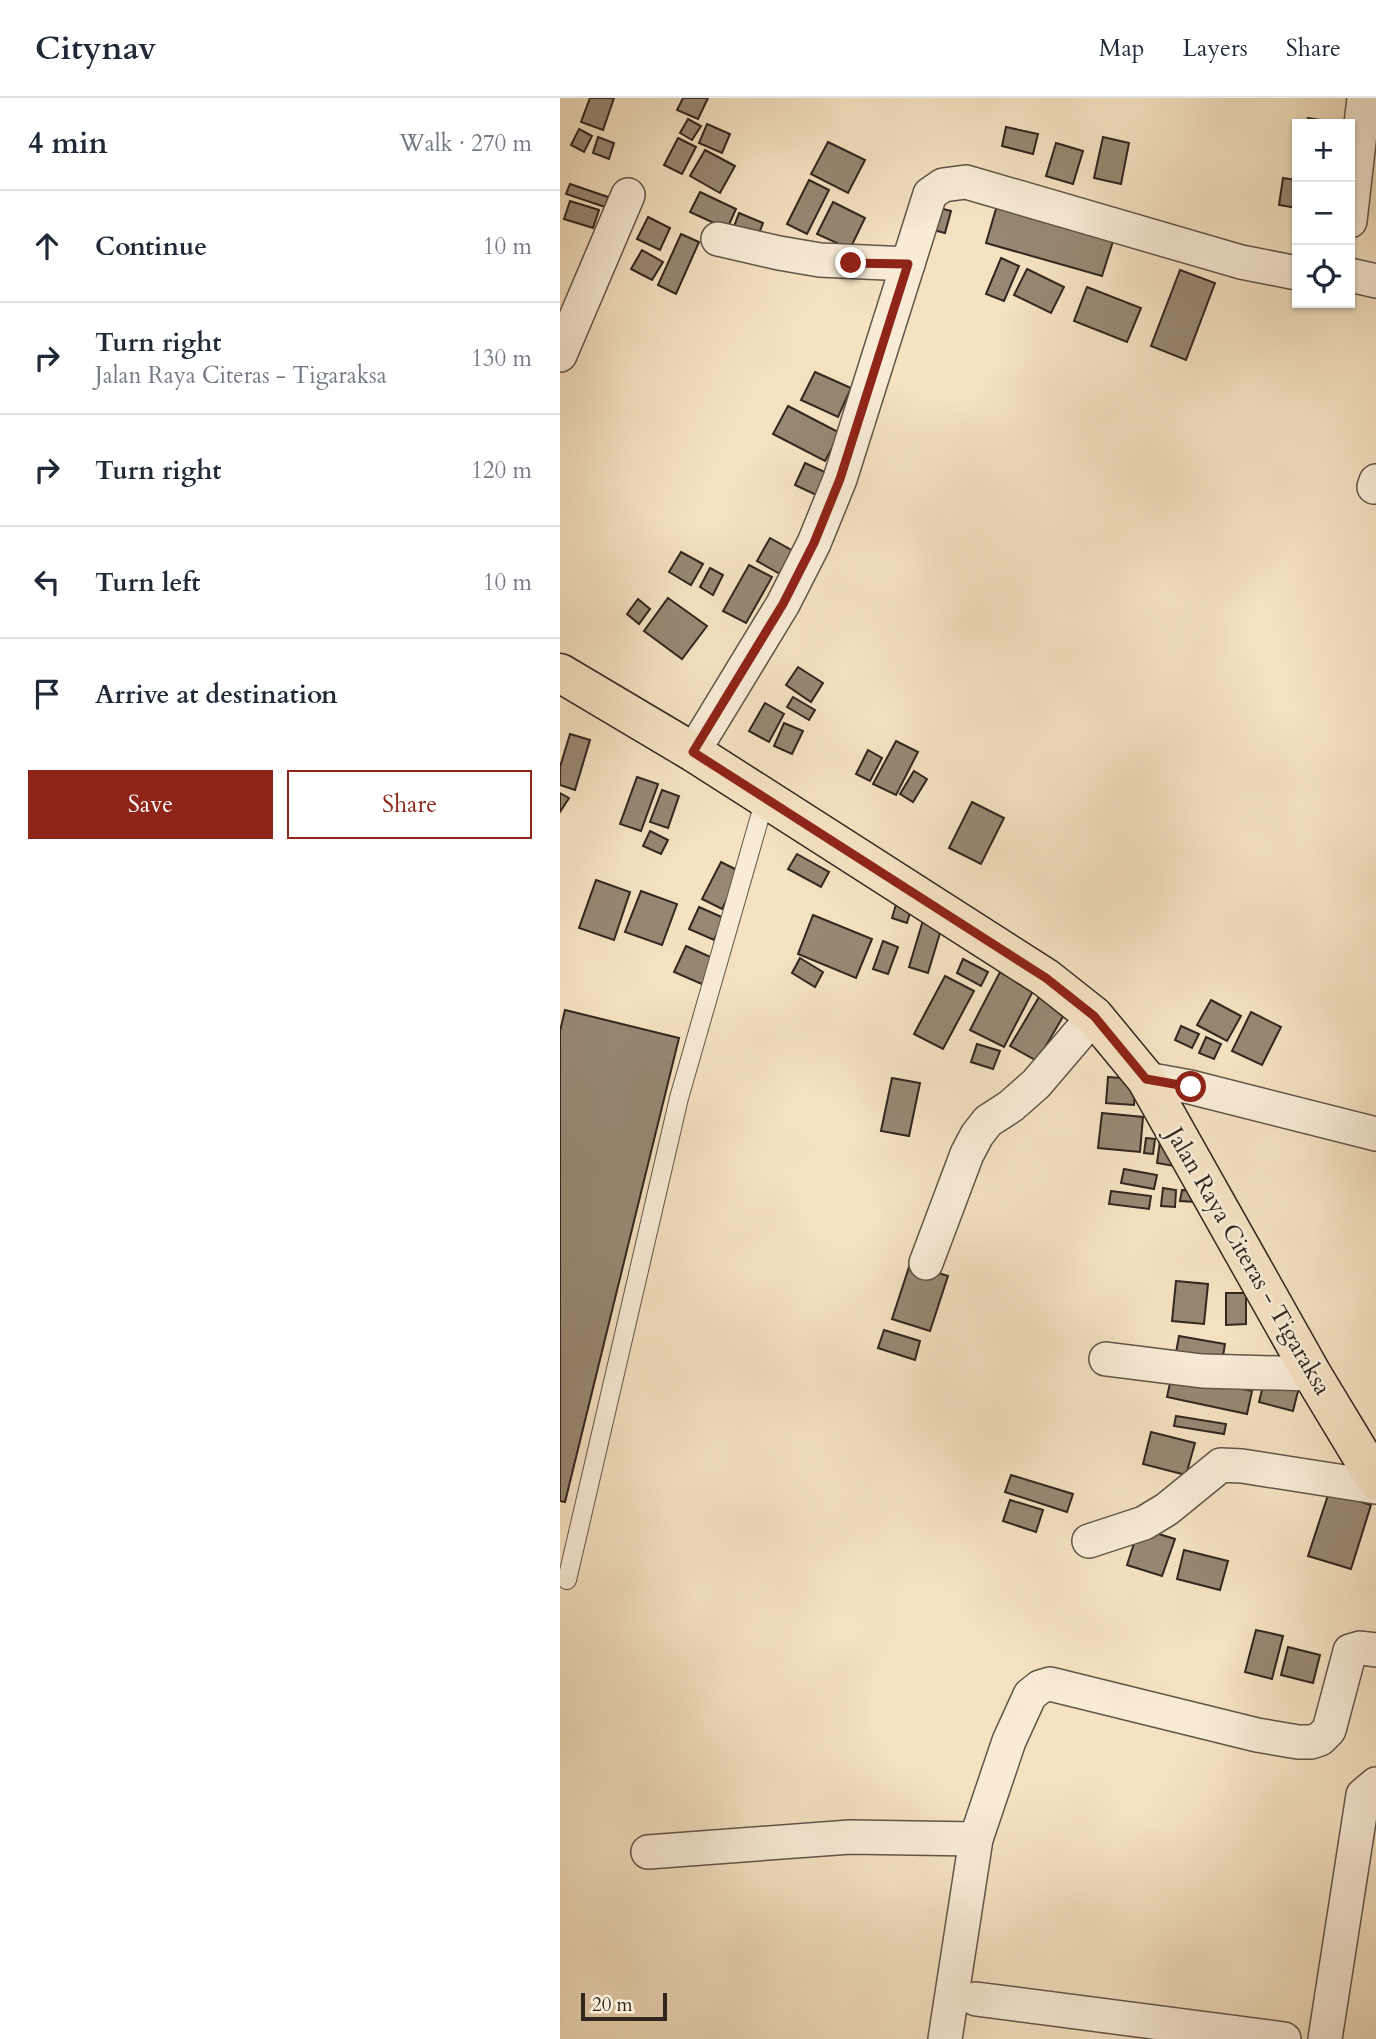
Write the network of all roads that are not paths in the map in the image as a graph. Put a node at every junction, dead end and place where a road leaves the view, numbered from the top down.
1 (1364, 98) edge
2 (1354, 182) edge
3 (628, 195) dead end
4 (718, 239) dead end
5 (908, 264) junction
6 (1292, 271) edge
7 (1355, 276) edge
8 (1376, 281) edge
9 (560, 355) edge
10 (560, 673) edge
11 (693, 752) junction
12 (765, 799) junction
13 (1094, 1016) junction
14 (1146, 1079) junction
15 (1376, 1134) edge
16 (926, 1263) dead end
17 (1106, 1359) dead end
18 (1312, 1374) junction
19 (1376, 1480) edge
20 (1376, 1487) edge
21 (1088, 1541) dead end
22 (567, 1580) dead end
23 (1376, 1650) edge
24 (1376, 1784) edge
25 (976, 1839) junction
26 (648, 1852) dead end
27 (976, 1999) dead end
28 (945, 2039) edge
29 (1284, 2039) edge
30 (1325, 2039) edge

1 - 2 street
3 - 9 street
4 - 5 street
5 - 6 street
5 - 11 street
7 - 8 street
10 - 11 main road, Jalan Raya Citeras - Tigaraksa
11 - 12 main road, Jalan Raya Citeras - Tigaraksa
12 - 13 main road, Jalan Raya Citeras - Tigaraksa
12 - 22 lane
13 - 14 main road, Jalan Raya Citeras - Tigaraksa
13 - 16 street
14 - 15 street
14 - 18 main road, Jalan Raya Citeras - Tigaraksa
17 - 18 street
18 - 19 main road, Jalan Raya Citeras - Tigaraksa
20 - 21 street
23 - 25 street
24 - 30 street
25 - 26 street
25 - 28 street
27 - 29 street

